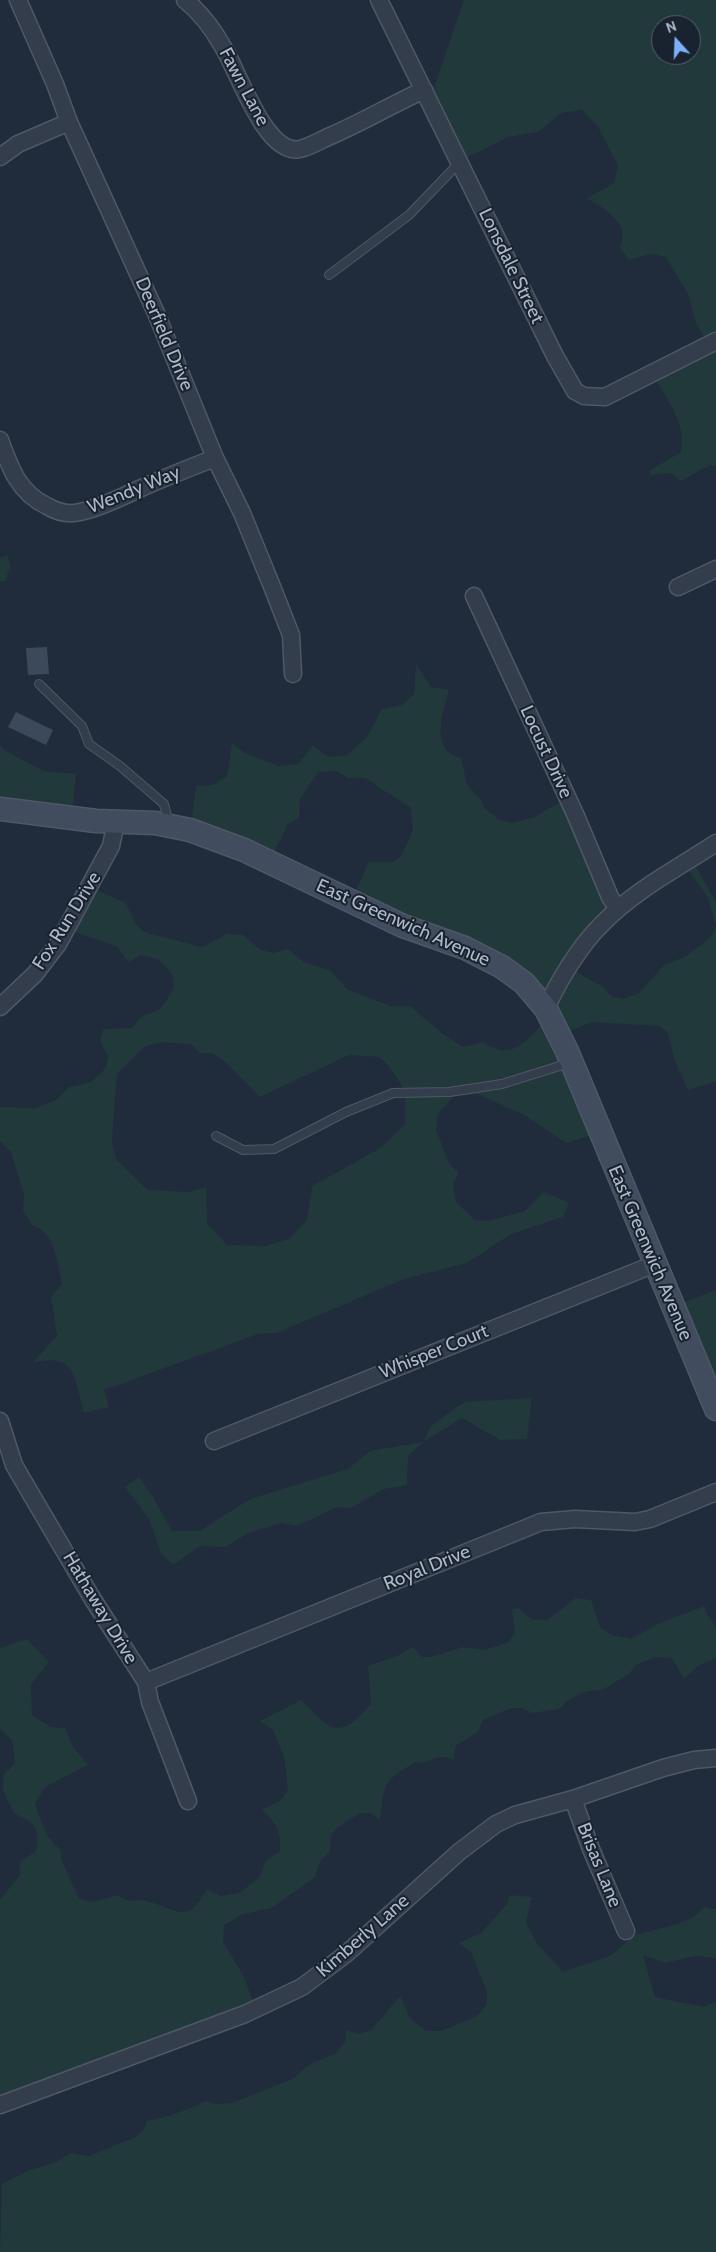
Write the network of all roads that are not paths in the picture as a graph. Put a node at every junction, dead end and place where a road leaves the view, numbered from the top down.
1 (18, 0) edge
2 (185, 0) edge
3 (379, 0) edge
4 (424, 90) junction
5 (69, 122) junction
6 (0, 157) edge
7 (459, 163) junction
8 (329, 275) dead end
9 (716, 341) edge
10 (0, 440) edge
11 (215, 458) junction
12 (716, 569) edge
13 (678, 587) dead end
14 (474, 596) dead end
15 (293, 674) dead end
16 (39, 684) dead end
17 (0, 809) edge
18 (116, 822) junction
19 (169, 826) junction
20 (716, 843) edge
21 (618, 910) junction
22 (0, 1008) edge
23 (546, 1009) junction
24 (571, 1062) junction
25 (216, 1136) dead end
26 (655, 1264) junction
27 (716, 1409) edge
28 (0, 1421) edge
29 (214, 1441) dead end
30 (716, 1492) edge
31 (146, 1682) junction
32 (716, 1758) edge
33 (573, 1799) junction
34 (188, 1801) dead end
35 (626, 1931) dead end
36 (0, 2105) edge

1 - 5 street, Deerfield Drive
2 - 4 street, Fawn Lane
3 - 4 street, Lonsdale Street
4 - 7 street, Lonsdale Street
5 - 6 street
5 - 11 street, Deerfield Drive
7 - 8 lane
7 - 9 street, Lonsdale Street
10 - 11 street, Wendy Way
11 - 15 street, Deerfield Drive
12 - 13 street
14 - 21 street, Locust Drive
16 - 19 lane
17 - 18 street, East Greenwich Avenue
18 - 19 street, East Greenwich Avenue
18 - 22 street, Fox Run Drive
19 - 23 street, East Greenwich Avenue
20 - 21 street
21 - 23 street
23 - 24 street, East Greenwich Avenue
24 - 25 lane
24 - 26 street, East Greenwich Avenue
26 - 27 street, East Greenwich Avenue
26 - 29 street, Whisper Court
28 - 31 street, Hathaway Drive
30 - 31 street, Royal Drive
31 - 34 street, Hathaway Drive
32 - 33 street, Kimberly Lane
33 - 35 street, Brisas Lane
33 - 36 street, Kimberly Lane

